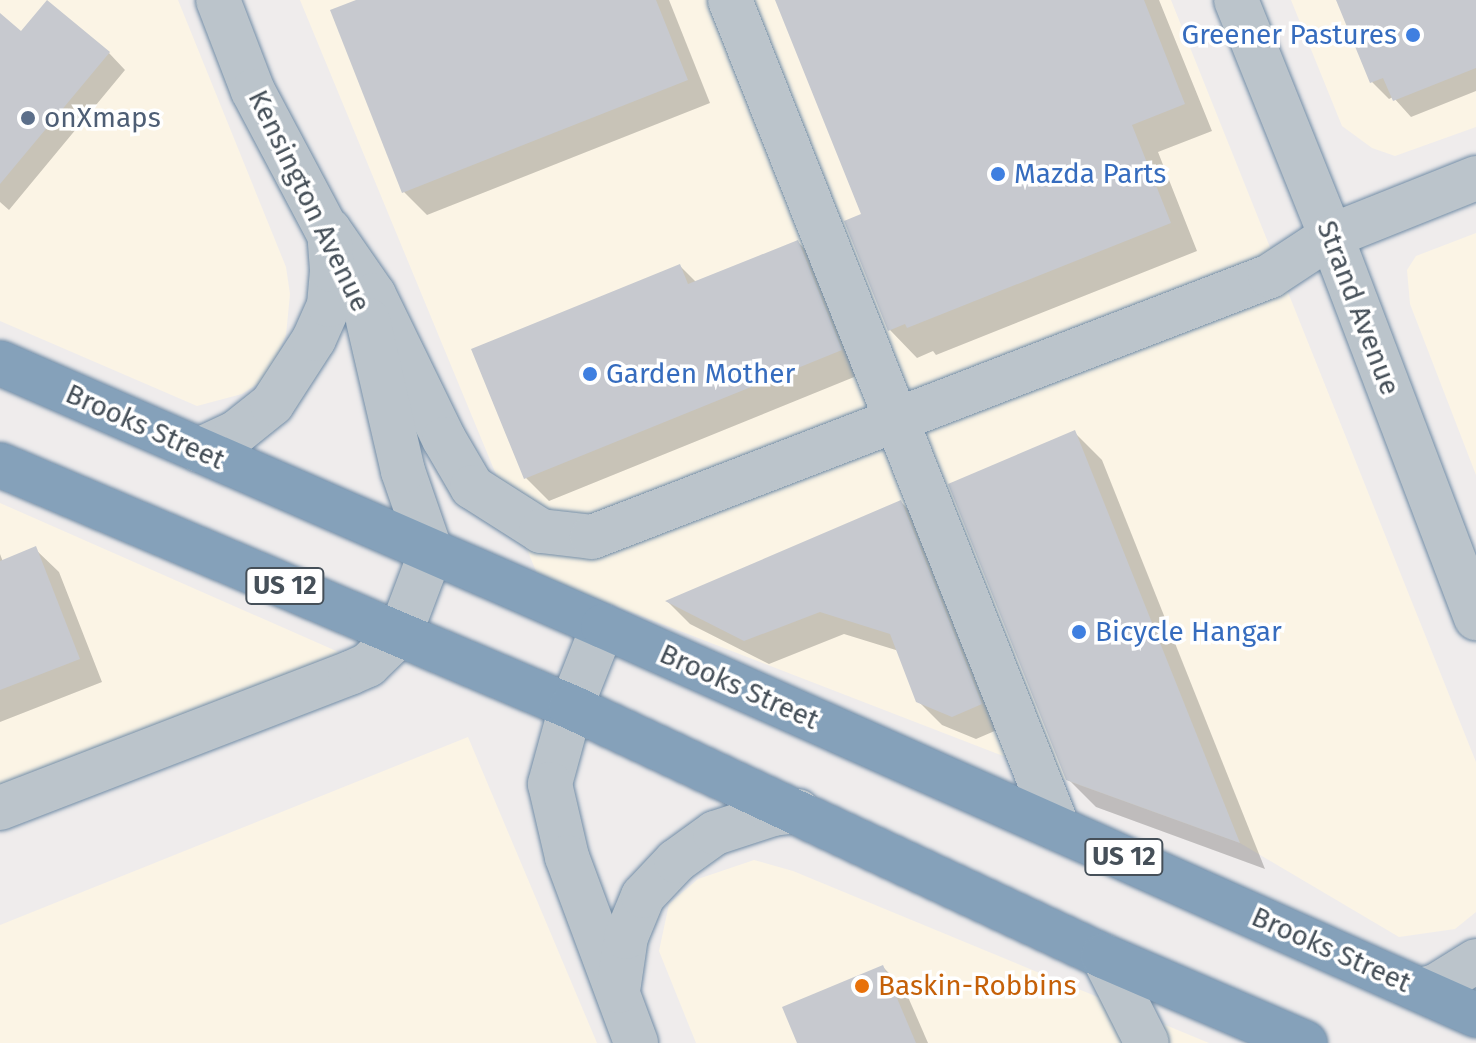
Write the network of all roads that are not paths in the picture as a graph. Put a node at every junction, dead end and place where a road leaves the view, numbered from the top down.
1 (218, 0) edge
2 (730, 0) edge
3 (1236, 0) edge
4 (1476, 178) edge
5 (329, 230) junction
6 (1331, 236) junction
7 (0, 363) edge
8 (898, 421) junction
9 (199, 450) junction
10 (0, 465) edge
11 (431, 552) junction
12 (1476, 618) edge
13 (603, 626) junction
14 (400, 634) junction
15 (571, 707) junction
16 (0, 808) edge
17 (798, 811) junction
18 (1058, 828) junction
19 (1103, 956) junction
20 (1476, 961) edge
21 (1421, 990) junction
22 (617, 997) junction
23 (1476, 1015) edge
24 (636, 1043) edge
25 (1147, 1043) edge
26 (1305, 1043) edge

1 - 5 street, Kensington Avenue
2 - 8 street
3 - 6 street, Strand Avenue
4 - 6 street
5 - 8 street
5 - 9 street
5 - 11 street, Kensington Avenue
6 - 8 street
6 - 12 street, Strand Avenue
7 - 9 highway, Brooks Street / US 12
8 - 18 street
9 - 11 highway, Brooks Street / US 12
10 - 14 highway, US 12
11 - 13 highway, Brooks Street / US 12
11 - 14 street
13 - 15 street
13 - 18 highway, Brooks Street / US 12
14 - 15 highway, US 12
14 - 16 street
15 - 17 highway, US 12
15 - 22 street
17 - 19 highway, US 12
17 - 22 street
18 - 21 highway, Brooks Street / US 12
19 - 25 street
19 - 26 highway, US 12
20 - 21 street
21 - 23 highway, Brooks Street / US 12
22 - 24 street

